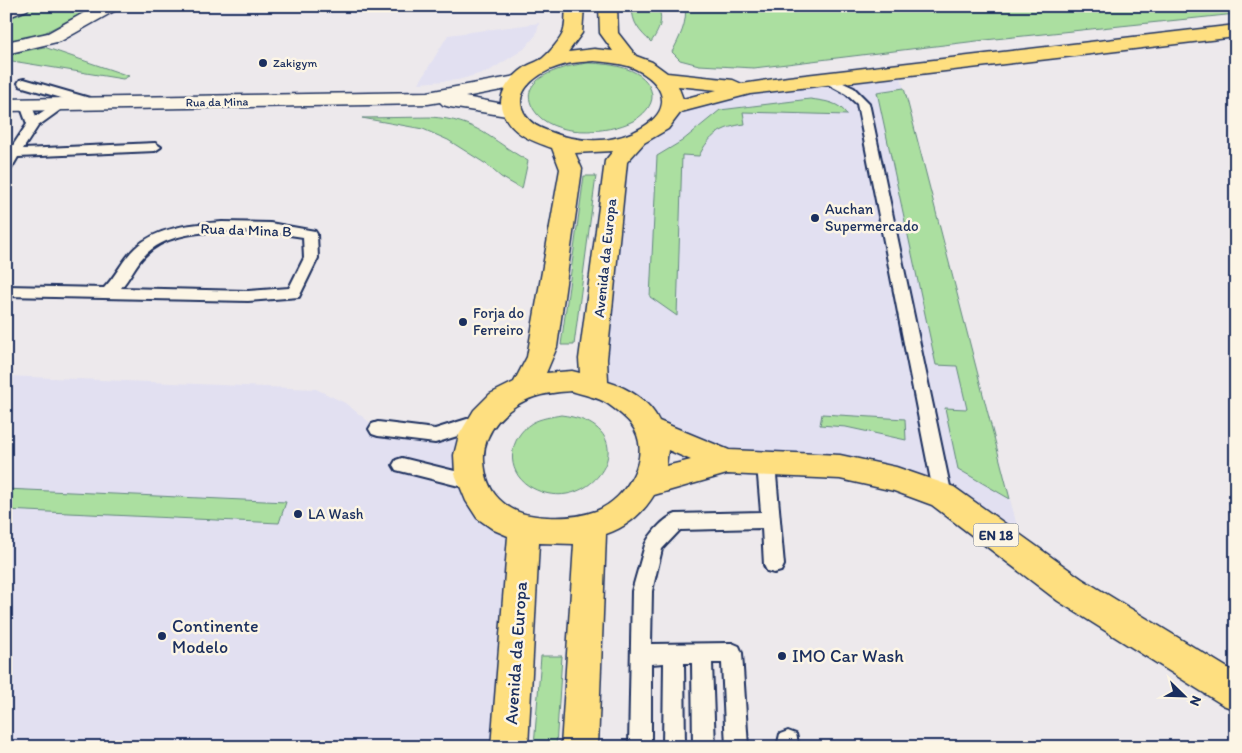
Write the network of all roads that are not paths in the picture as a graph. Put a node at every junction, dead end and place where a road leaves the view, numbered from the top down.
1 (21, 6) edge
2 (110, 6) edge
3 (575, 6) edge
4 (608, 6) edge
5 (6, 13) edge
6 (1236, 31) edge
7 (6, 48) edge
8 (628, 59) junction
9 (551, 62) junction
10 (662, 78) junction
11 (826, 79) junction
12 (521, 81) junction
13 (24, 83) dead end
14 (750, 88) junction
15 (428, 98) junction
16 (96, 104) junction
17 (16, 105) edge
18 (61, 105) junction
19 (671, 108) junction
20 (513, 111) junction
21 (33, 124) junction
22 (637, 138) junction
23 (561, 144) junction
24 (155, 147) dead end
25 (14, 153) junction
26 (6, 166) edge
27 (6, 291) edge
28 (108, 293) junction
29 (594, 385) junction
30 (525, 388) junction
31 (480, 422) junction
32 (378, 429) dead end
33 (650, 430) junction
34 (727, 462) junction
35 (766, 464) junction
36 (402, 465) dead end
37 (471, 482) junction
38 (647, 484) junction
39 (943, 496) junction
40 (771, 520) junction
41 (591, 528) junction
42 (524, 529) junction
43 (774, 565) dead end
44 (641, 654) junction
45 (674, 654) junction
46 (702, 654) junction
47 (1236, 693) edge
48 (509, 747) edge
49 (579, 747) edge
50 (640, 747) edge
51 (674, 747) edge
52 (704, 747) edge
53 (737, 747) edge

1 - 5 main road
2 - 7 main road
3 - 9 main road
4 - 8 main road
6 - 11 main road
8 - 9 main road
8 - 10 main road
9 - 12 main road
10 - 14 main road
10 - 19 main road
11 - 14 main road
11 - 39 lane
12 - 15 main road
12 - 20 main road
13 - 16 lane
14 - 19 main road
15 - 16 main road, Rua da Mina
15 - 20 main road
16 - 18 main road, Rua da Mina
17 - 18 main road, Rua da Mina
17 - 21 lane
18 - 21 lane
19 - 22 main road
20 - 23 main road
21 - 25 lane
22 - 23 main road
22 - 29 main road, Avenida da Europa
23 - 30 main road
24 - 25 lane
25 - 26 lane
27 - 28 lane, Rua da Mina B
28 - 28 lane, Rua da Mina B
29 - 30 main road
29 - 33 main road
30 - 31 main road
31 - 32 lane
31 - 37 main road
33 - 34 main road, EN 18
33 - 38 main road
34 - 35 main road, EN 18
34 - 38 main road, EN 18
35 - 39 main road, EN 18
35 - 40 lane
36 - 37 lane
37 - 42 main road
38 - 41 main road
39 - 47 main road, EN 18
40 - 43 lane
40 - 44 lane
41 - 42 main road
41 - 49 main road
42 - 48 main road, Avenida da Europa
44 - 45 lane
44 - 50 lane
45 - 46 lane
45 - 51 lane
46 - 52 lane
46 - 53 lane

